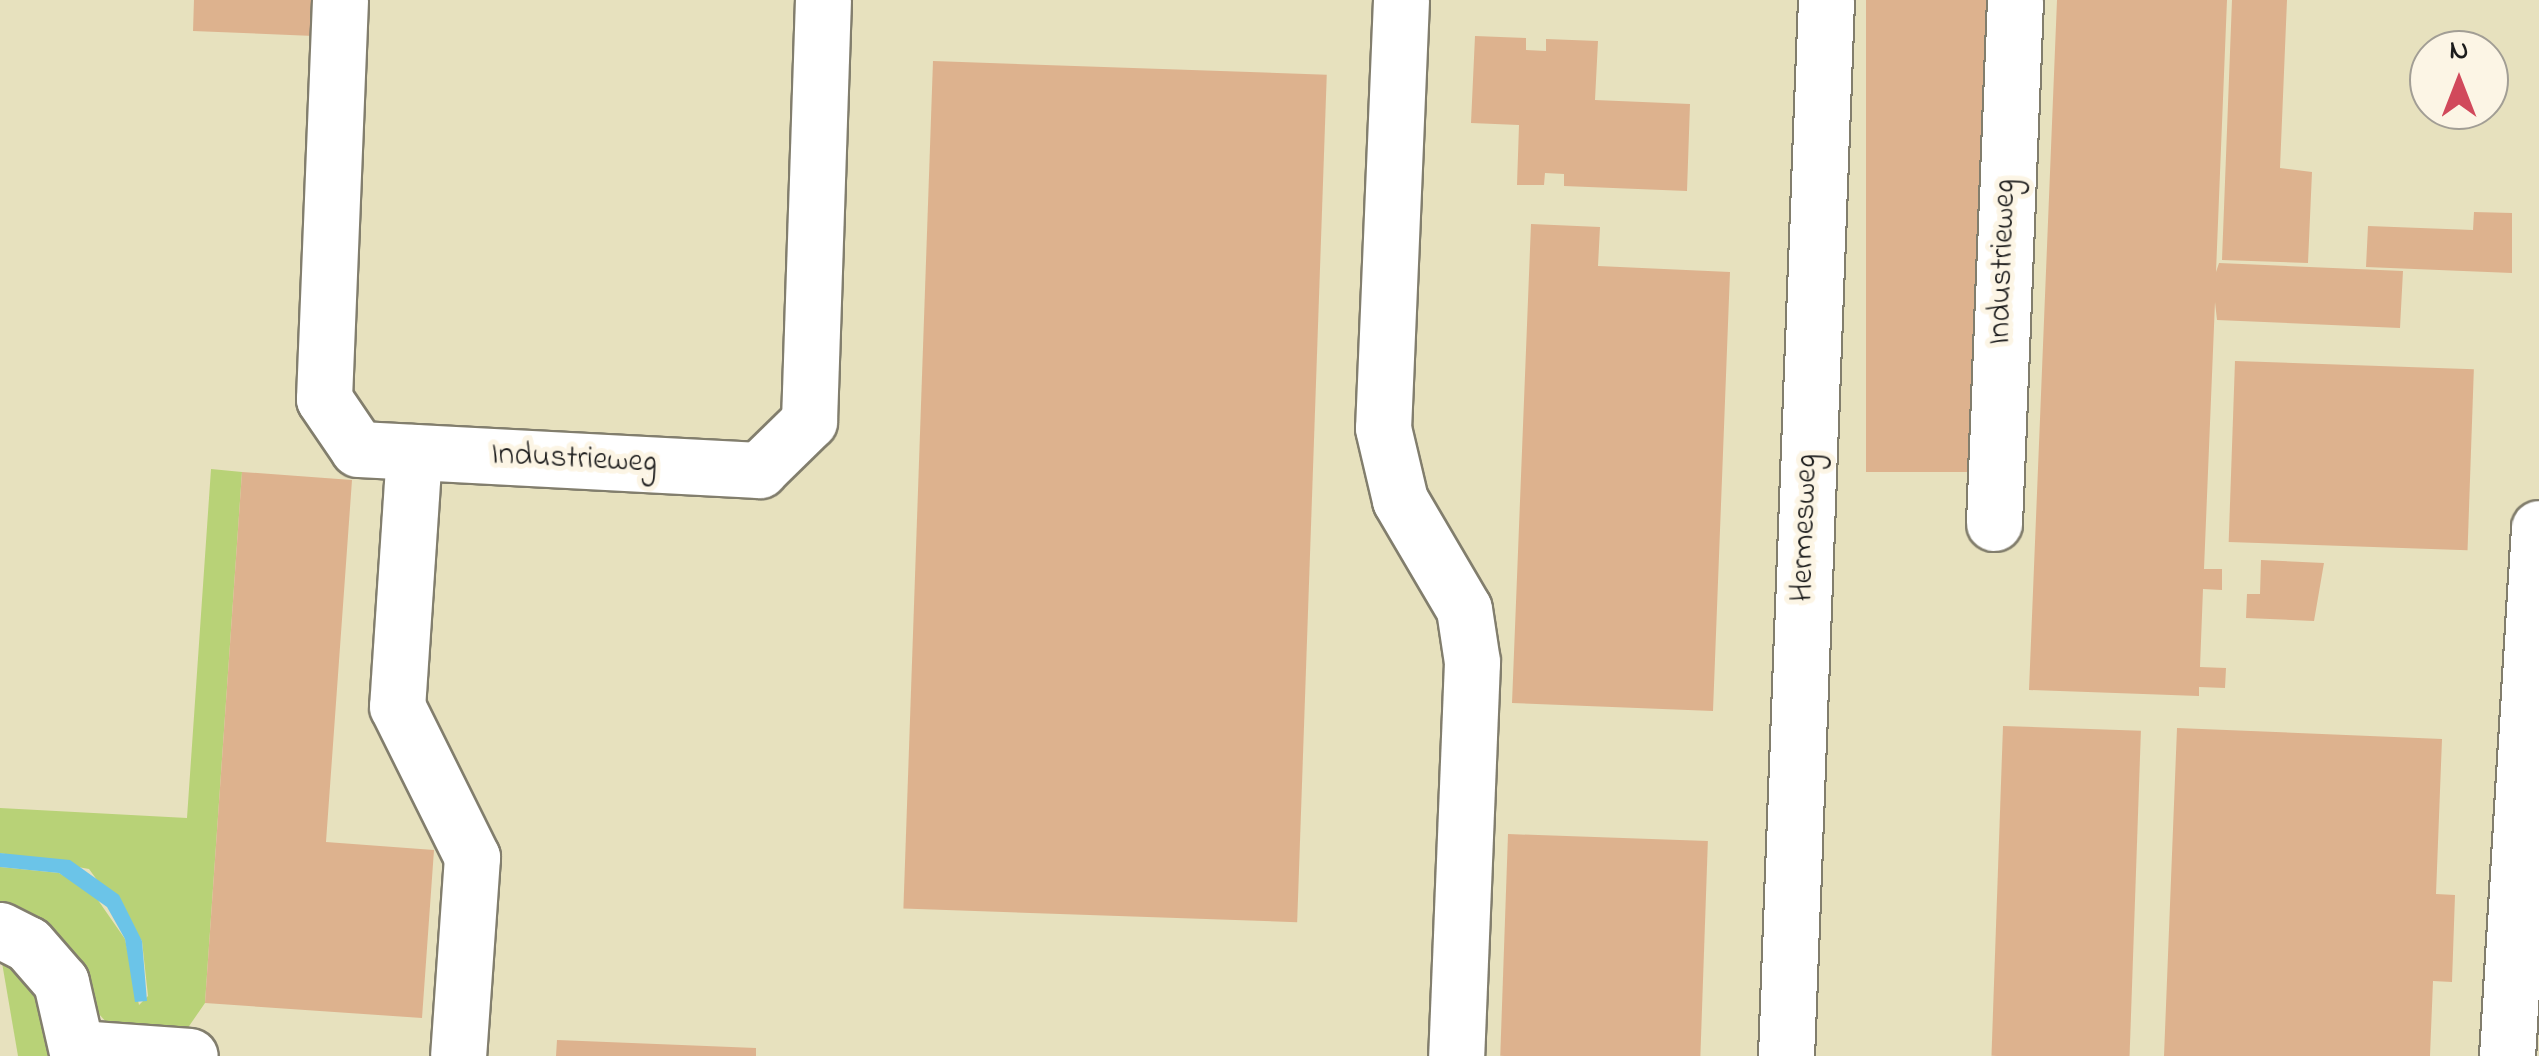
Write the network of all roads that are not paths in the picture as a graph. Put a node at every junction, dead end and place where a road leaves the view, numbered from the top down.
1 (340, 0) edge
2 (823, 0) edge
3 (1401, 0) edge
4 (1826, 0) edge
5 (2014, 0) edge
6 (414, 452) junction
7 (1994, 523) dead end
8 (2539, 528) edge
9 (0, 930) edge
10 (78, 1052) edge
11 (190, 1056) edge
12 (458, 1056) edge
13 (1456, 1056) edge
14 (1786, 1056) edge
15 (2507, 1056) edge

1 - 6 street, Industrieweg
2 - 6 street, Industrieweg
3 - 13 street
4 - 14 street, Hermesweg
5 - 7 street, Industrieweg
6 - 12 street
8 - 15 street
9 - 10 street
10 - 11 street

